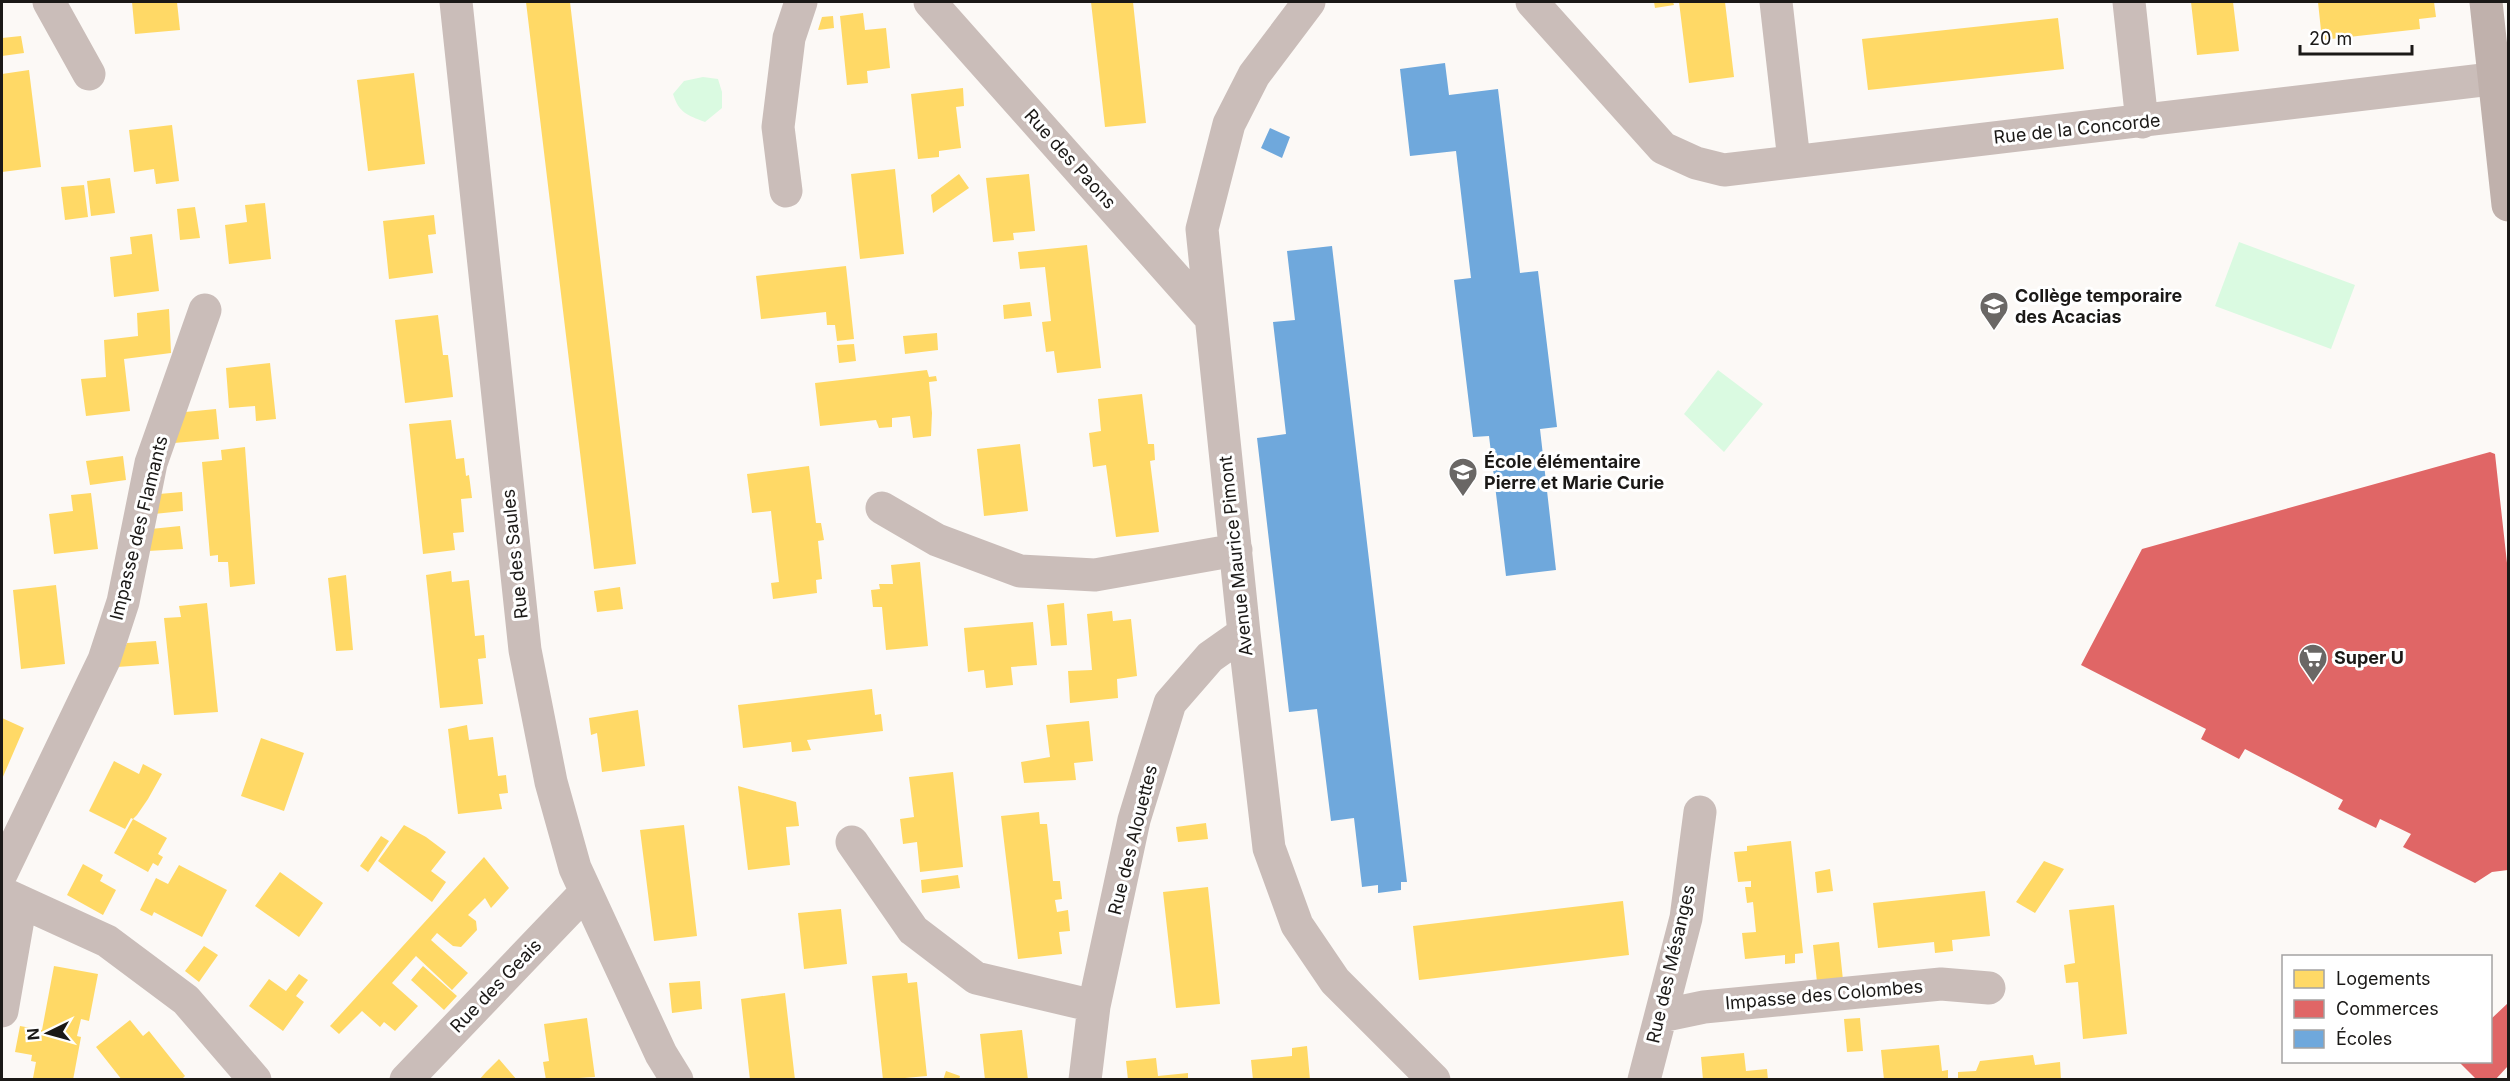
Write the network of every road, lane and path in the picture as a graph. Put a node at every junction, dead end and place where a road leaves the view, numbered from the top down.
1 (49, 2) edge
2 (456, 2) edge
3 (801, 2) edge
4 (930, 2) edge
5 (1309, 2) edge
6 (1532, 2) edge
7 (1776, 2) edge
8 (2129, 2) edge
9 (2486, 2) edge
10 (89, 74) dead end
11 (2502, 78) edge
12 (2142, 122) junction
13 (1794, 161) junction
14 (786, 191) dead end
15 (2508, 205) edge
16 (205, 310) dead end
17 (1210, 317) junction
18 (882, 508) dead end
19 (1236, 550) junction
20 (1244, 633) junction
21 (1700, 812) dead end
22 (852, 842) dead end
23 (2, 872) edge
24 (585, 893) junction
25 (11, 897) edge
26 (1989, 988) dead end
27 (1094, 1006) junction
28 (2, 1011) edge
29 (1661, 1016) junction
30 (1421, 1075) edge
31 (255, 1080) edge
32 (406, 1080) edge
33 (676, 1080) edge
34 (1085, 1080) edge
35 (1644, 1080) edge

1 - 10 street
2 - 24 street, Rue des Saules
3 - 14 street
4 - 17 street, Rue des Paons
5 - 17 street, Avenue Maurice Pimont
6 - 13 street, Rue de la Concorde
7 - 13 street
8 - 12 street
9 - 11 street
11 - 12 street, Rue de la Concorde
11 - 15 street
12 - 13 street, Rue de la Concorde
16 - 23 street, Impasse des Flamants
17 - 19 street, Avenue Maurice Pimont
18 - 19 street
19 - 20 street, Avenue Maurice Pimont
20 - 27 street, Rue des Alouettes
20 - 30 street, Avenue Maurice Pimont
21 - 29 street, Rue des Mésanges
22 - 27 street
24 - 32 street, Rue des Geais
24 - 33 street, Rue des Saules
25 - 28 street
25 - 31 street
26 - 29 street, Impasse des Colombes
27 - 34 street, Rue des Alouettes
29 - 35 street, Rue des Mésanges

